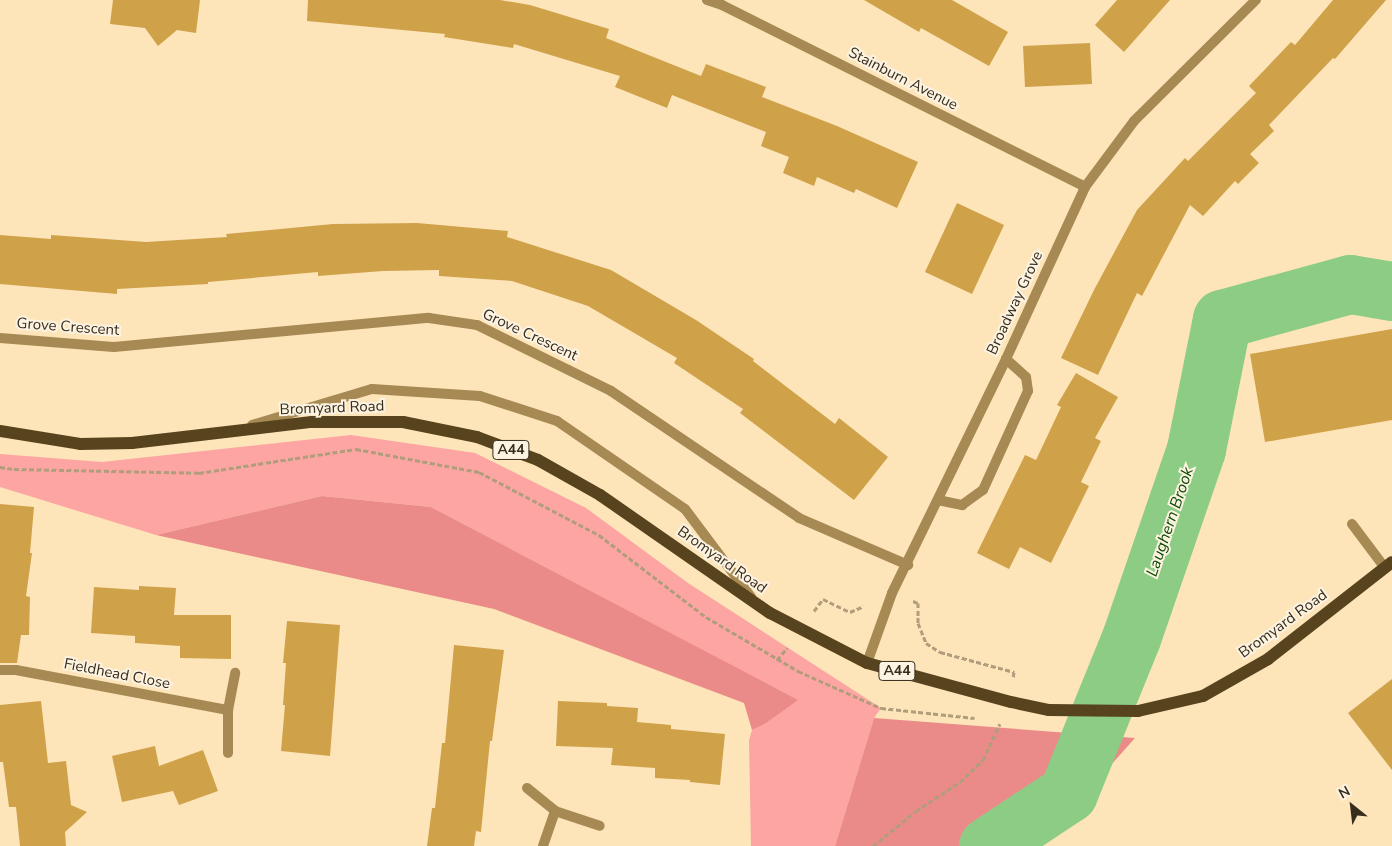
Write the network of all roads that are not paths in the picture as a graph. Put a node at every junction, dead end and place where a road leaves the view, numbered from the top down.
1 (707, 0) edge
2 (1256, 0) edge
3 (723, 3) edge
4 (1085, 187) junction
5 (0, 338) edge
6 (1006, 358) junction
7 (0, 431) edge
8 (227, 432) junction
9 (938, 500) junction
10 (1352, 524) dead end
11 (908, 565) junction
12 (1388, 565) edge
13 (755, 603) junction
14 (867, 663) junction
15 (0, 670) edge
16 (235, 673) dead end
17 (228, 710) junction
18 (228, 753) dead end
19 (527, 788) dead end
20 (555, 811) junction
21 (600, 826) dead end
22 (543, 846) edge

1 - 3 street, Stainburn Avenue
2 - 4 street, Broadway Grove
3 - 4 street, Stainburn Avenue
4 - 6 street, Broadway Grove
5 - 11 street, Grove Crescent
6 - 9 street, Broadway Grove
6 - 9 street
7 - 8 main road, Bromyard Road / A44
8 - 13 main road, Bromyard Road / A44
8 - 13 street
9 - 11 street, Broadway Grove
10 - 12 street
11 - 14 street, Broadway Grove
12 - 14 main road, Bromyard Road / A44
13 - 14 main road, Bromyard Road / A44
15 - 17 street, Fieldhead Close
16 - 17 street
17 - 18 street
19 - 20 street
20 - 21 street
20 - 22 street

